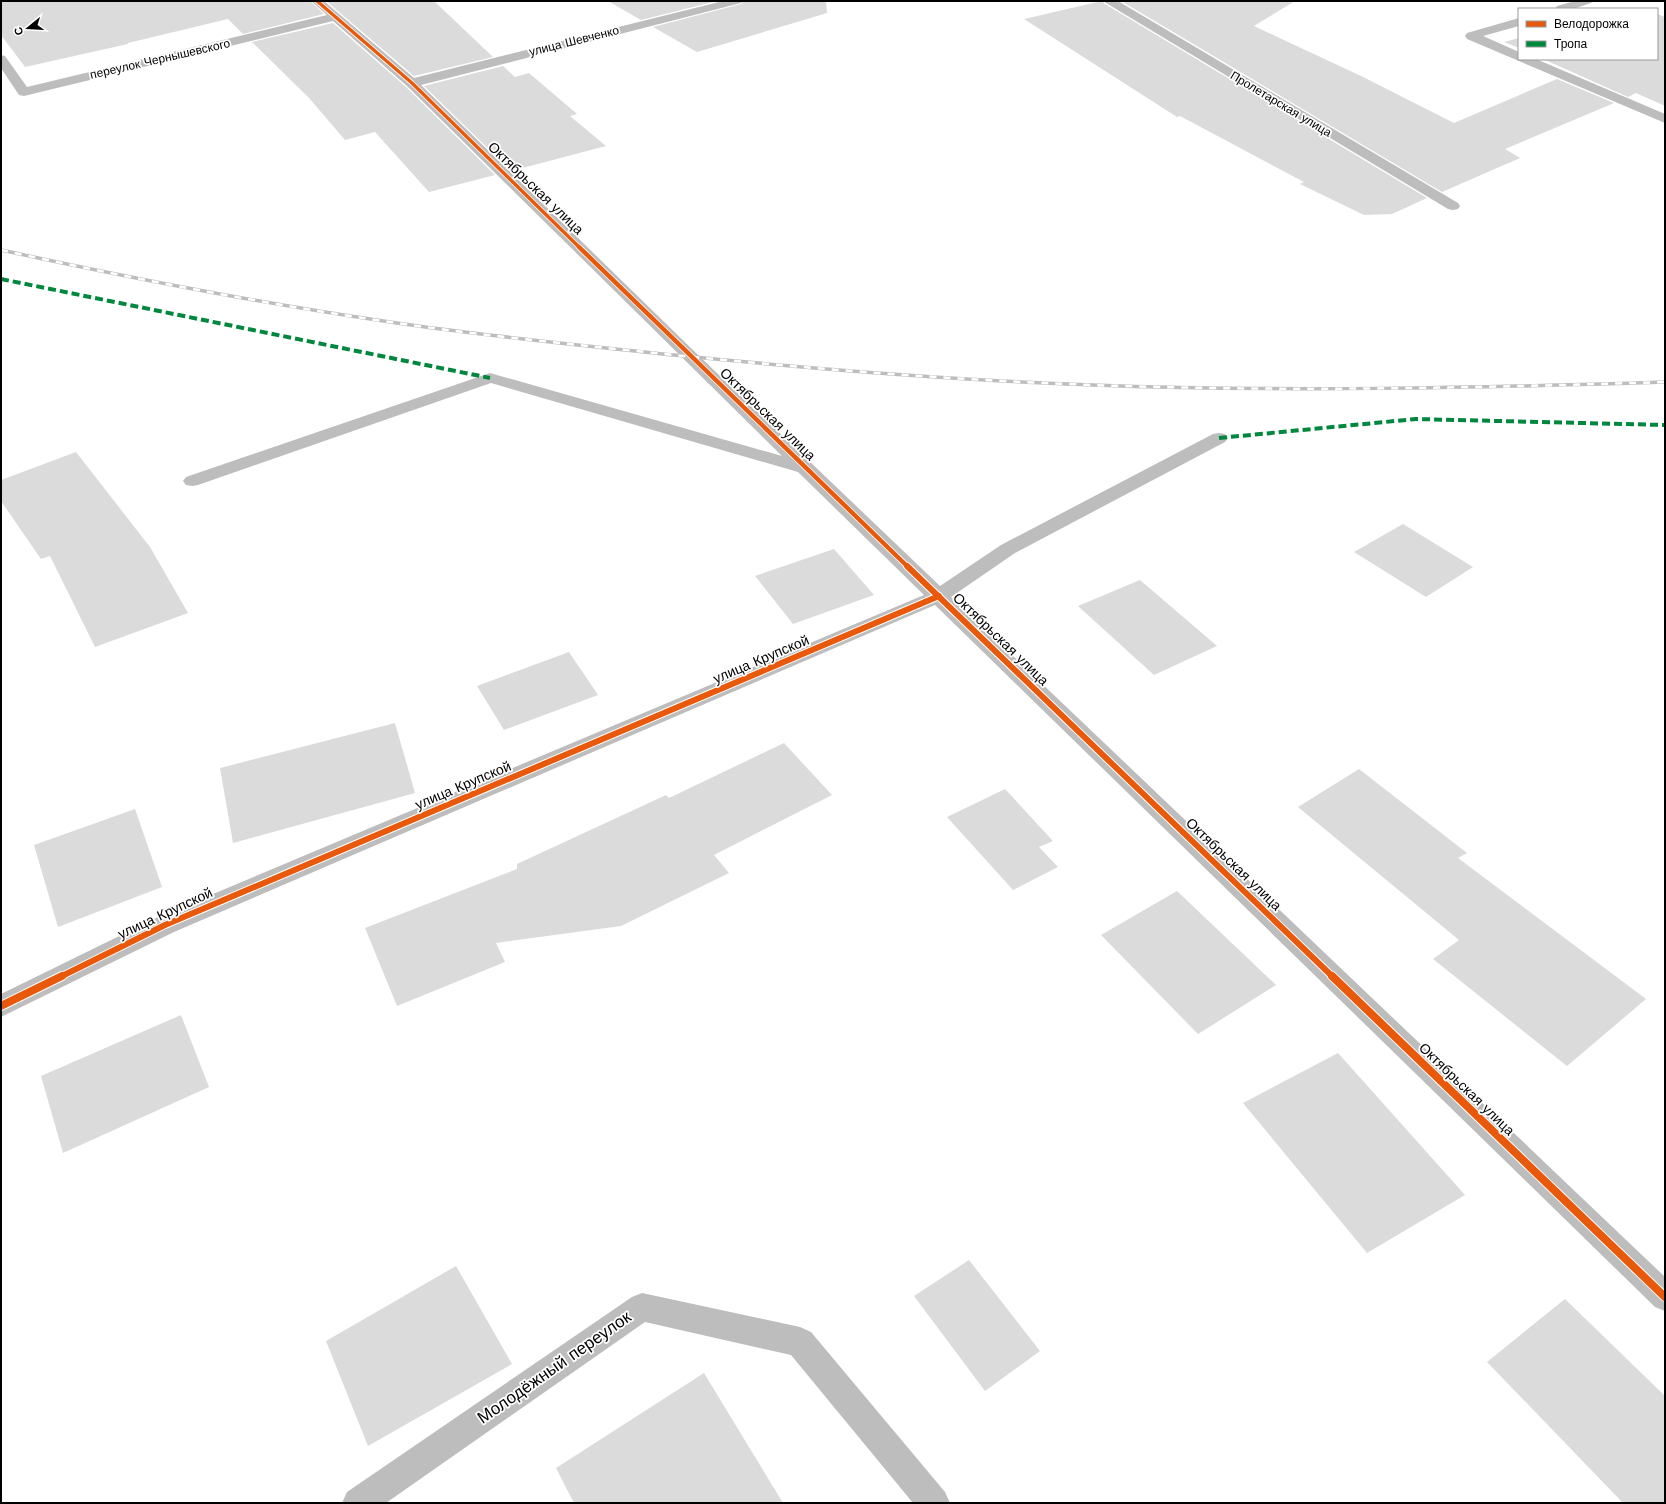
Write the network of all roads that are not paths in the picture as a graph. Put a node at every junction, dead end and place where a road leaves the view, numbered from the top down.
1 (317, 1) edge
2 (737, 1) edge
3 (1110, 1) edge
4 (1587, 1) edge
5 (1564, 8) edge
6 (335, 17) junction
7 (1518, 22) edge
8 (1518, 56) edge
9 (1, 59) edge
10 (1527, 60) edge
11 (412, 83) junction
12 (1665, 119) edge
13 (1453, 206) dead end
14 (1219, 438) dead end
15 (808, 469) junction
16 (192, 481) dead end
17 (939, 596) junction
18 (1, 1006) edge
19 (1665, 1297) edge
20 (358, 1503) edge
21 (934, 1503) edge

1 - 6 street, Октябрьская улица
2 - 11 street, улица Шевченко
3 - 13 street, Пролетарская улица
4 - 5 street
6 - 9 street, переулок Чернышевского
6 - 11 street, Октябрьская улица
7 - 8 street
10 - 12 street
11 - 15 street, Октябрьская улица
14 - 17 street, улица Крупской
15 - 16 street
15 - 17 street, Октябрьская улица
17 - 18 street, улица Крупской
17 - 19 street, Октябрьская улица
20 - 21 street, Молодёжный переулок

